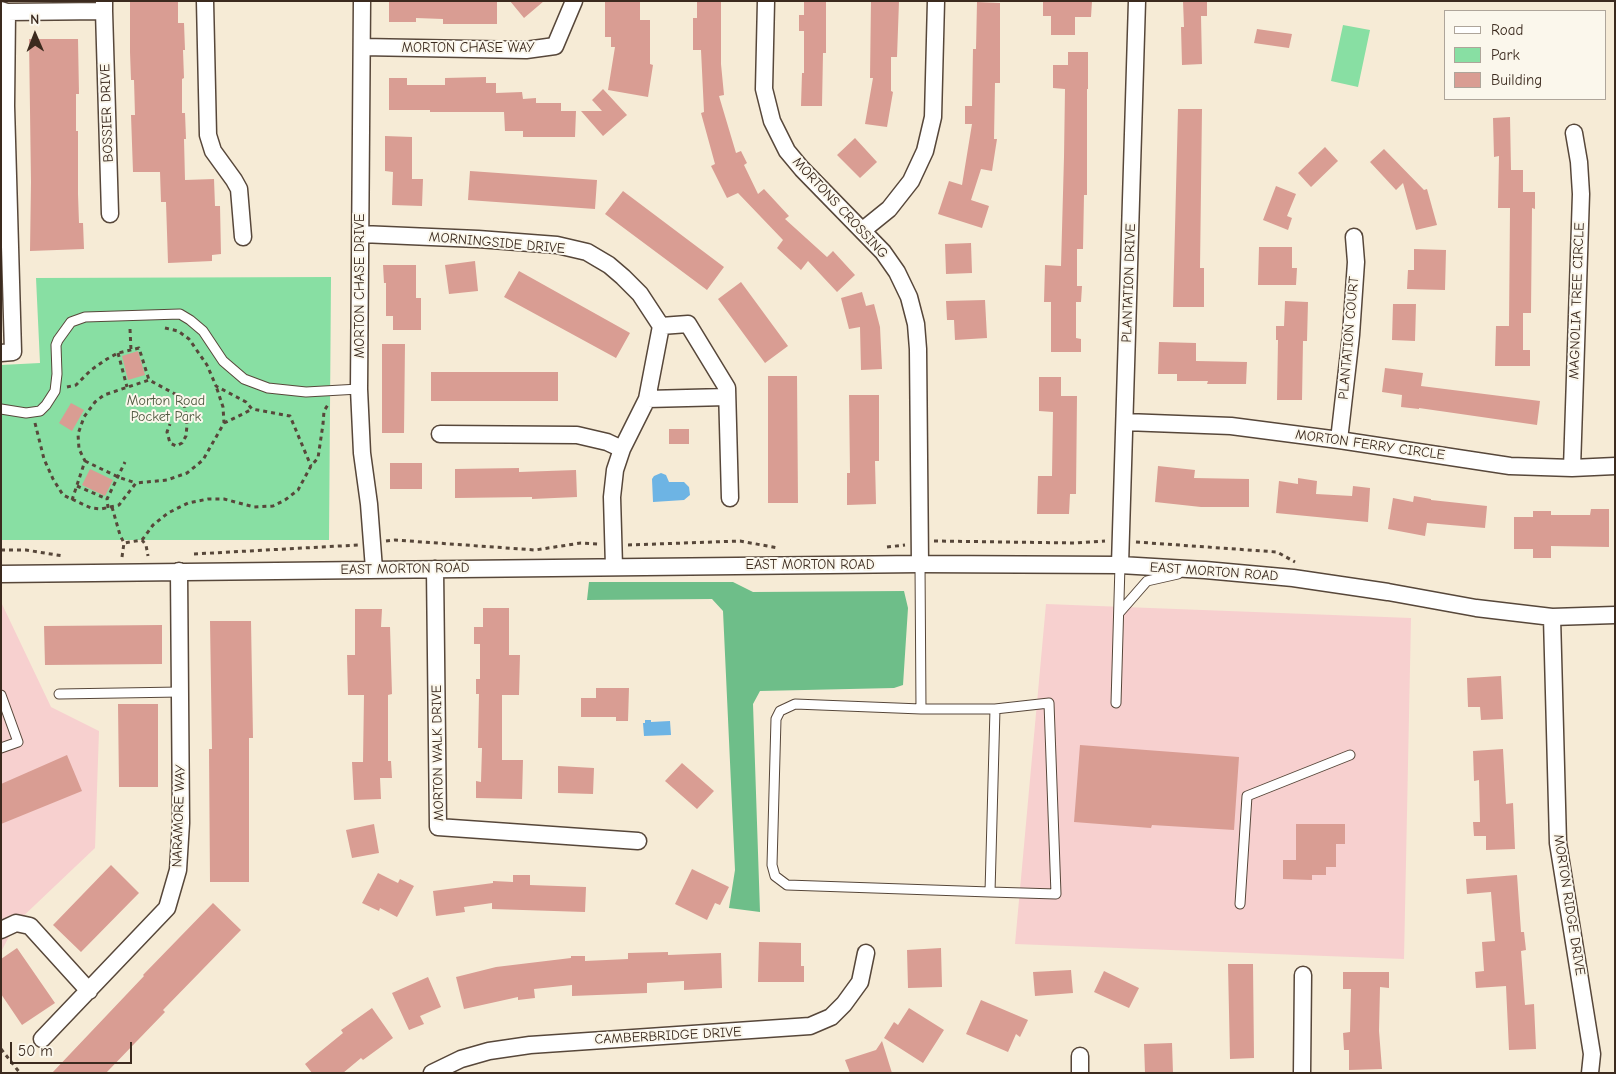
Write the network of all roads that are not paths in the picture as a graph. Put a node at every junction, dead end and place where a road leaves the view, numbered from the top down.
1 (205, 1) edge
2 (362, 1) edge
3 (574, 1) edge
4 (766, 1) edge
5 (936, 1) edge
6 (1137, 1) edge
7 (104, 6) edge
8 (4, 11) edge
9 (362, 47) junction
10 (3, 106) edge
11 (1574, 133) dead end
12 (110, 214) dead end
13 (863, 230) junction
14 (361, 234) junction
15 (243, 237) dead end
16 (1354, 237) dead end
17 (661, 326) junction
18 (1, 352) edge
19 (360, 389) junction
20 (727, 396) junction
21 (647, 399) junction
22 (1, 409) edge
23 (1125, 422) junction
24 (440, 434) dead end
25 (1339, 440) junction
26 (622, 449) junction
27 (1615, 466) edge
28 (1572, 468) junction
29 (730, 498) dead end
30 (920, 564) junction
31 (1120, 565) junction
32 (614, 567) junction
33 (435, 568) junction
34 (374, 569) junction
35 (1195, 569) junction
36 (179, 571) junction
37 (1, 574) edge
38 (1119, 614) junction
39 (1615, 615) edge
40 (1552, 616) junction
41 (180, 692) junction
42 (59, 694) dead end
43 (1, 696) edge
44 (1116, 703) dead end
45 (921, 709) junction
46 (995, 709) junction
47 (1, 748) edge
48 (1350, 755) dead end
49 (638, 841) dead end
50 (990, 892) junction
51 (1240, 904) dead end
52 (1, 930) edge
53 (866, 953) dead end
54 (1303, 975) dead end
55 (88, 991) junction
56 (42, 1039) dead end
57 (432, 1073) edge
58 (1302, 1073) edge
59 (1590, 1073) edge

1 - 15 street
2 - 9 street, MORTON CHASE DRIVE
3 - 9 street, MORTON CHASE WAY
4 - 13 street, MORTONS CROSSING
5 - 13 street
6 - 23 street, PLANTATION DRIVE
7 - 8 street, BOSSIER DRIVE
7 - 12 street, BOSSIER DRIVE
8 - 10 street
9 - 14 street, MORTON CHASE DRIVE
10 - 18 street
11 - 28 street, MAGNOLIA TREE CIRCLE
13 - 30 street, MORTONS CROSSING
14 - 17 street, MORNINGSIDE DRIVE
14 - 19 street, MORTON CHASE DRIVE
16 - 25 street, PLANTATION COURT
17 - 20 street
17 - 21 street
19 - 22 lane
19 - 34 street, MORTON CHASE DRIVE
20 - 21 street
20 - 29 street
21 - 26 street
23 - 25 street, MORTON FERRY CIRCLE
23 - 31 street, PLANTATION DRIVE
24 - 26 street
25 - 28 street, MORTON FERRY CIRCLE
26 - 32 street
27 - 28 street, MORTON FERRY CIRCLE
30 - 31 street, EAST MORTON ROAD
30 - 32 street, EAST MORTON ROAD
30 - 45 lane
31 - 35 street, EAST MORTON ROAD
31 - 38 lane
32 - 33 street, EAST MORTON ROAD
33 - 34 street, EAST MORTON ROAD
33 - 49 street, MORTON WALK DRIVE
34 - 36 street, EAST MORTON ROAD
35 - 38 lane
35 - 40 street, EAST MORTON ROAD
36 - 37 street, EAST MORTON ROAD
36 - 41 street, NARAMORE WAY
38 - 44 lane
39 - 40 street, EAST MORTON ROAD
40 - 59 street, MORTON RIDGE DRIVE
41 - 42 lane
41 - 55 street, NARAMORE WAY
43 - 47 lane
45 - 46 lane
45 - 50 lane
46 - 50 lane
46 - 50 lane
48 - 51 lane
52 - 55 street
53 - 57 street, CAMBERBRIDGE DRIVE
54 - 58 street
55 - 56 street, NARAMORE WAY

